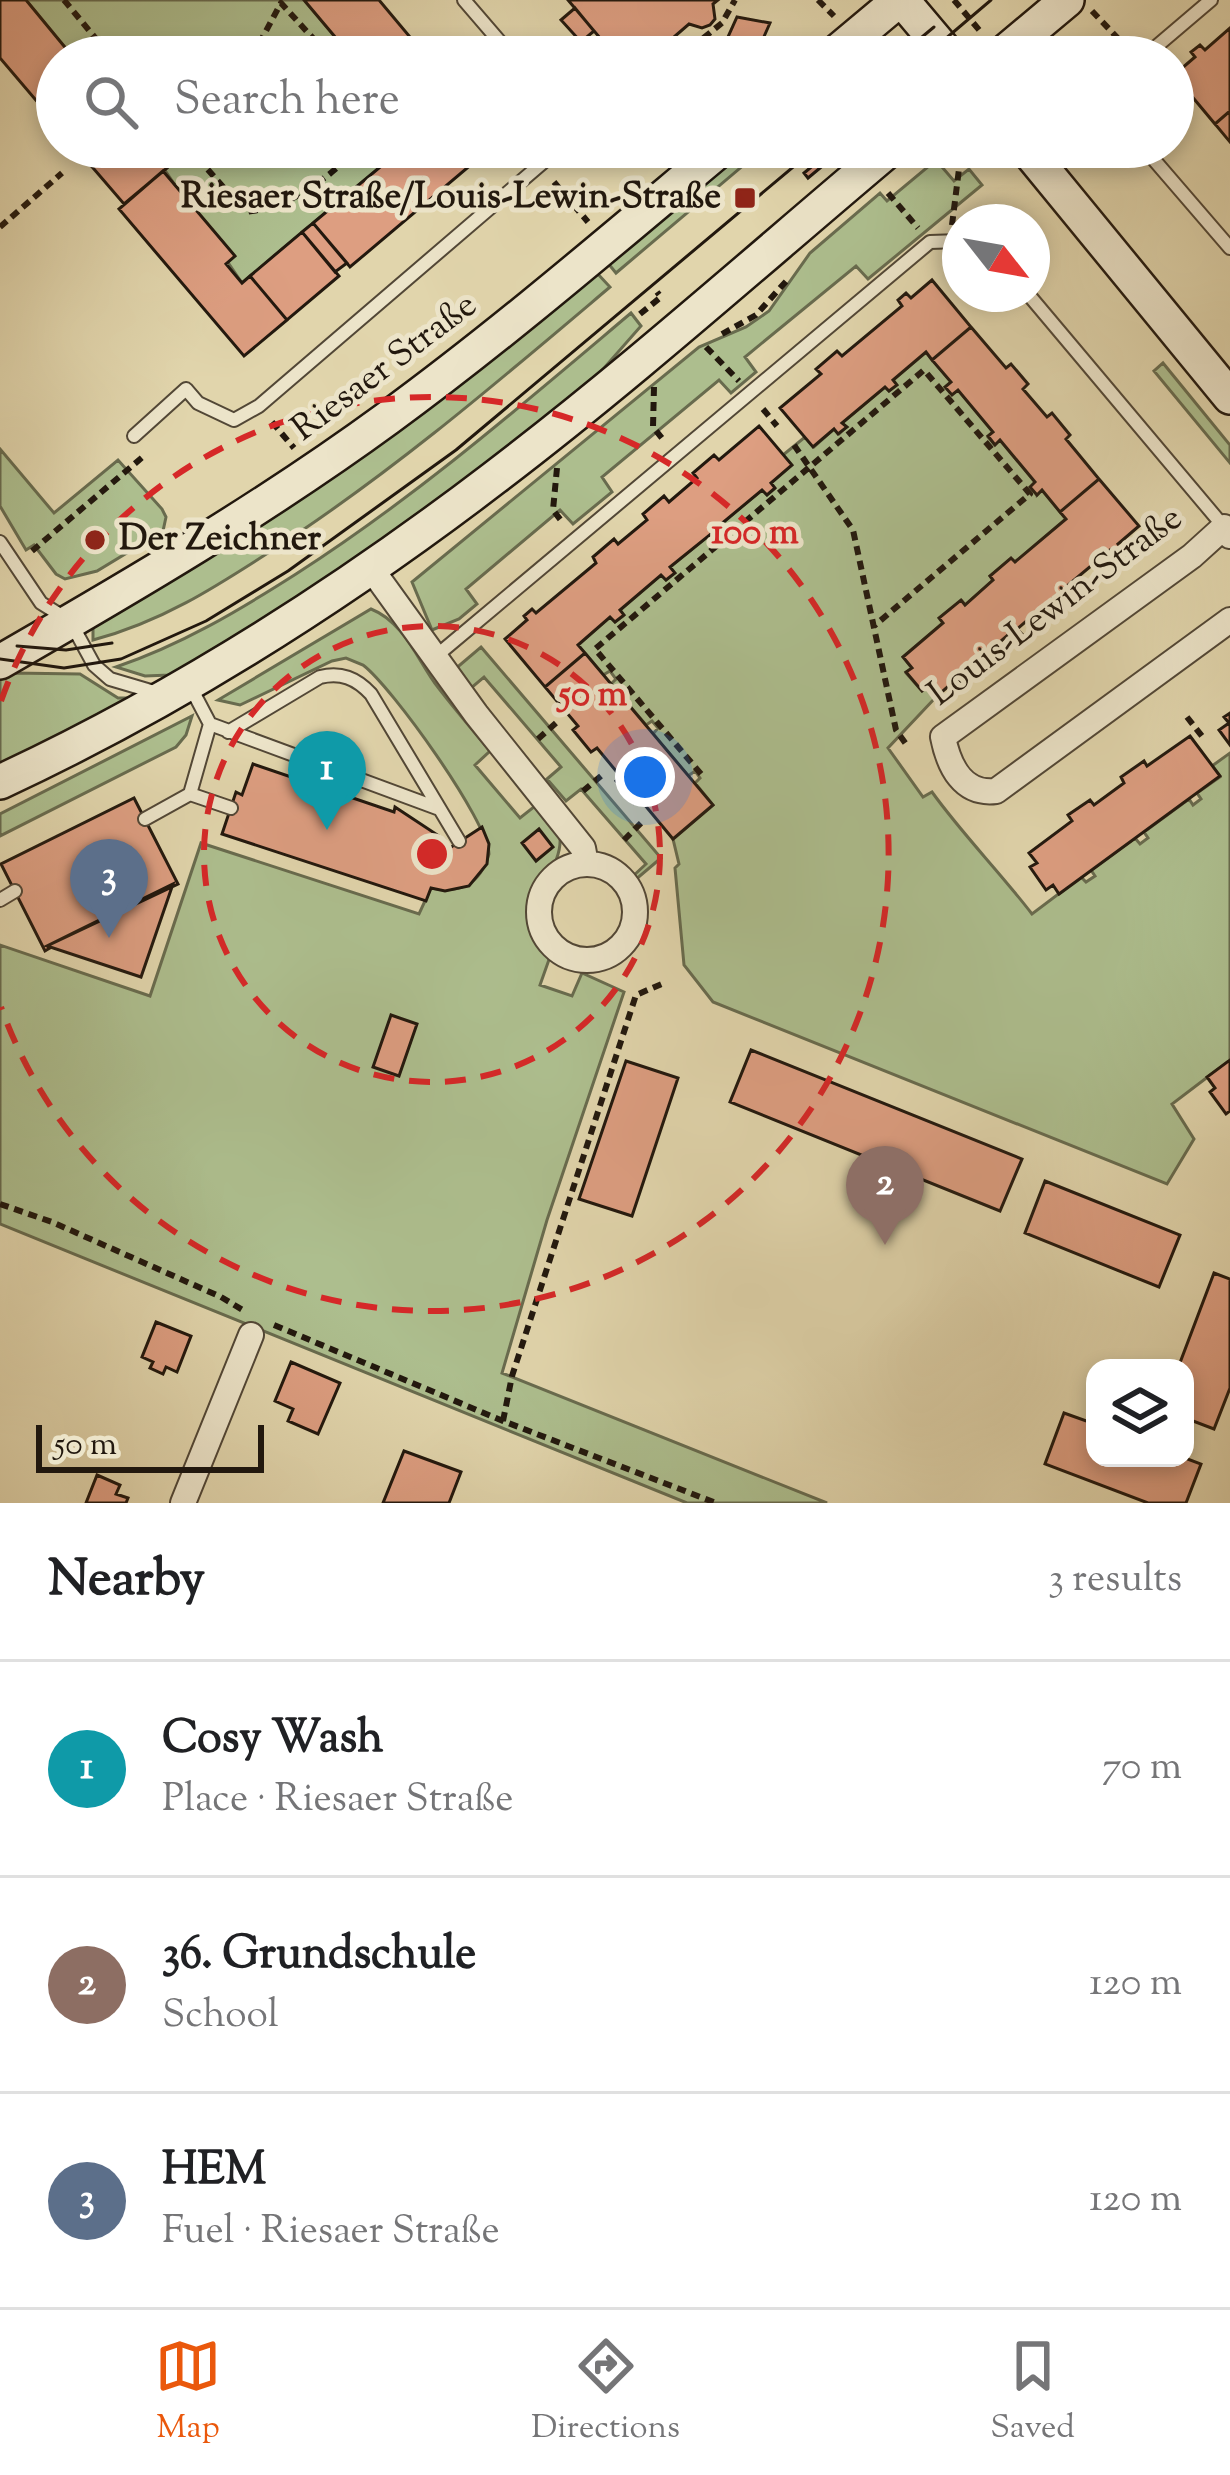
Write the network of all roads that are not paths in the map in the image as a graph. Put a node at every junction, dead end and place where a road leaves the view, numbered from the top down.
1 (464, 0) edge
2 (900, 0) edge
3 (1211, 0) edge
4 (1078, 4) edge
5 (495, 36) edge
6 (856, 36) edge
7 (932, 36) edge
8 (1030, 36) edge
9 (1166, 36) edge
10 (537, 168) edge
11 (698, 168) edge
12 (867, 168) edge
13 (1042, 168) edge
14 (1161, 168) edge
15 (942, 242) edge
16 (1230, 248) edge
17 (1043, 312) edge
18 (1230, 398) edge
19 (134, 436) dead end
20 (1227, 531) edge
21 (0, 542) edge
22 (370, 567) junction
23 (1230, 620) edge
24 (70, 621) junction
25 (435, 657) junction
26 (0, 662) edge
27 (178, 689) junction
28 (210, 724) junction
29 (228, 732) junction
30 (0, 782) edge
31 (190, 794) junction
32 (231, 808) dead end
33 (438, 808) junction
34 (145, 819) dead end
35 (459, 841) dead end
36 (586, 864) dead end
37 (15, 891) dead end
38 (0, 900) edge
39 (250, 1335) dead end
40 (183, 1503) edge

1 - 5 lane
2 - 6 main road
2 - 7 main road
3 - 9 lane
4 - 8 main road
10 - 19 lane
11 - 24 main road, Riesaer Straße
12 - 22 main road
13 - 18 main road
14 - 16 lane
15 - 25 lane
17 - 20 lane, Louis-Lewin-Straße
20 - 23 street, Louis-Lewin-Straße
21 - 24 lane
22 - 25 street
22 - 27 main road
24 - 26 main road, Riesaer Straße
24 - 27 lane
25 - 36 street
27 - 28 lane
27 - 30 main road
28 - 29 lane
28 - 31 lane
29 - 33 lane
29 - 33 lane
31 - 32 lane
31 - 34 lane
33 - 35 lane
37 - 38 lane
39 - 40 street

